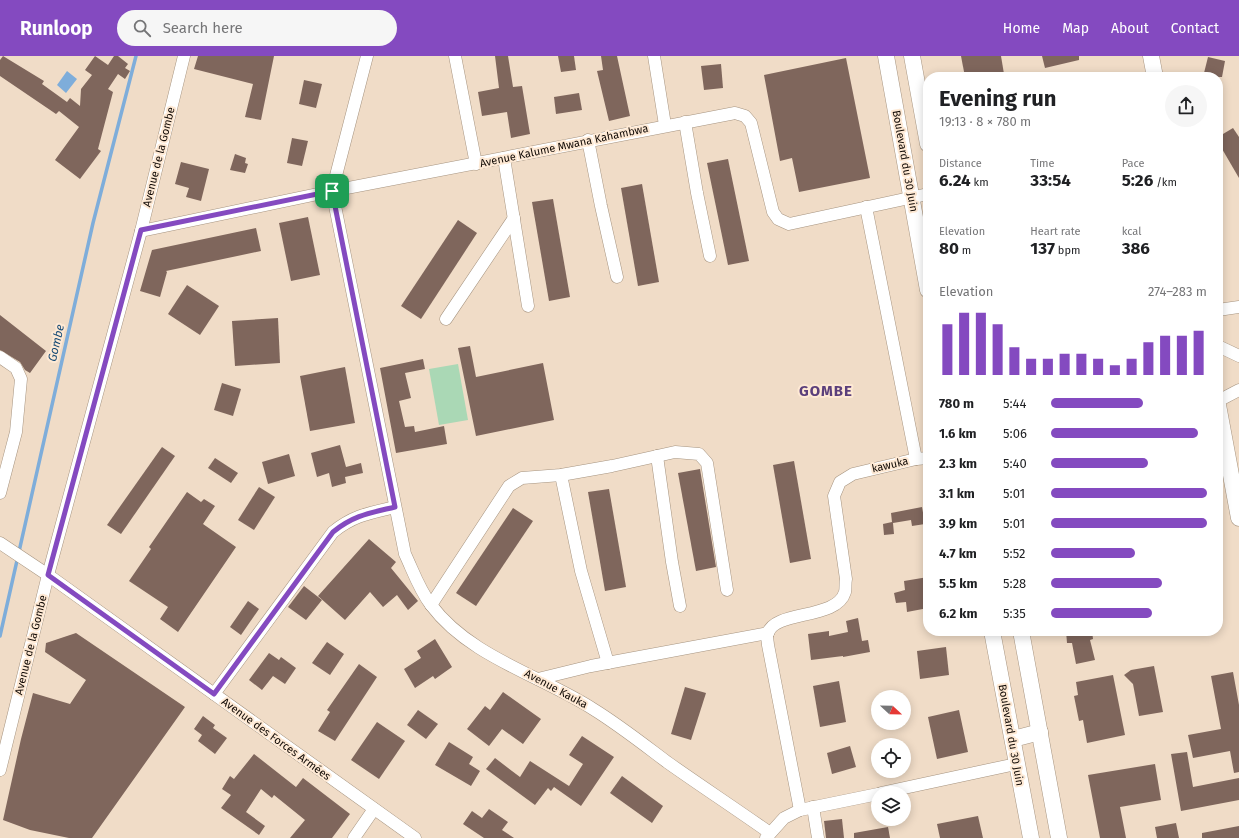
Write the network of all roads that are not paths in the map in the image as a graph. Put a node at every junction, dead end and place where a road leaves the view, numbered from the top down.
1 (184, 56) edge
2 (368, 56) edge
3 (455, 56) edge
4 (654, 56) edge
5 (886, 56) edge
6 (912, 56) edge
7 (1151, 56) edge
8 (1154, 72) edge
9 (923, 116) edge
10 (685, 122) junction
11 (665, 125) junction
12 (588, 140) junction
13 (504, 158) junction
14 (476, 164) junction
15 (332, 191) junction
16 (923, 195) edge
17 (911, 197) junction
18 (866, 207) junction
19 (514, 218) junction
20 (141, 230) junction
21 (710, 256) dead end
22 (923, 263) edge
23 (617, 277) dead end
24 (528, 306) dead end
25 (1239, 308) edge
26 (1223, 310) edge
27 (446, 319) dead end
28 (1223, 348) edge
29 (1239, 356) edge
30 (0, 357) edge
31 (1239, 390) edge
32 (1223, 398) edge
33 (1223, 436) edge
34 (657, 456) junction
35 (922, 459) edge
36 (561, 475) junction
37 (0, 493) edge
38 (395, 507) junction
39 (1239, 518) edge
40 (3, 545) edge
41 (48, 575) junction
42 (726, 590) dead end
43 (431, 605) junction
44 (680, 606) dead end
45 (768, 633) junction
46 (993, 636) edge
47 (1021, 636) edge
48 (608, 663) junction
49 (538, 678) junction
50 (214, 694) junction
51 (1040, 732) junction
52 (1013, 739) junction
53 (1016, 764) junction
54 (0, 770) edge
55 (911, 786) edge
56 (871, 795) edge
57 (812, 807) junction
58 (374, 809) junction
59 (800, 810) junction
60 (768, 835) edge
61 (354, 838) edge
62 (415, 838) edge
63 (818, 838) edge
64 (1031, 838) edge
65 (1059, 838) edge

1 - 20 street, Avenue de la Gombe
2 - 15 street
3 - 14 street
4 - 11 street
5 - 17 main road, Boulevard du 30 Juin
6 - 9 main road
7 - 8 main road
10 - 11 street, Avenue Kalume Mwana Kahambwa
10 - 18 street, Avenue Kalume Mwana Kahambwa
10 - 21 street
11 - 12 street, Avenue Kalume Mwana Kahambwa
12 - 13 street, Avenue Kalume Mwana Kahambwa
12 - 23 street
13 - 14 street, Avenue Kalume Mwana Kahambwa
13 - 19 street
14 - 15 street, Avenue Kalume Mwana Kahambwa
15 - 20 street, Avenue Kalume Mwana Kahambwa
15 - 38 street, Avenue Kauka
16 - 17 street, Avenue Kalume Mwana Kahambwa
17 - 18 street, Avenue Kalume Mwana Kahambwa
17 - 22 main road, Boulevard du 30 Juin
18 - 35 street
19 - 24 street
19 - 27 street
20 - 41 street, Avenue de la Gombe
25 - 26 street
28 - 29 street
30 - 37 street
31 - 32 street
33 - 39 main road
34 - 36 street
34 - 42 street
34 - 44 street
35 - 45 street, kawuka
36 - 43 street
36 - 48 street
38 - 43 street, Avenue Kauka
38 - 50 street
40 - 41 street, Avenue des Forces Armées
41 - 50 street, Avenue des Forces Armées
41 - 54 street, Avenue de la Gombe
43 - 49 street, Avenue Kauka
45 - 48 street
45 - 59 street
46 - 52 main road, Boulevard du 30 Juin
47 - 51 main road
48 - 49 street
49 - 60 street, Avenue Kauka
50 - 58 street, Avenue des Forces Armées
51 - 52 main road
51 - 65 main road
52 - 53 main road, Boulevard du 30 Juin
53 - 55 street
53 - 64 main road, Boulevard du 30 Juin
56 - 57 street
57 - 59 street
57 - 63 street
58 - 61 street
58 - 62 street, Avenue des Forces Armées
59 - 60 street

